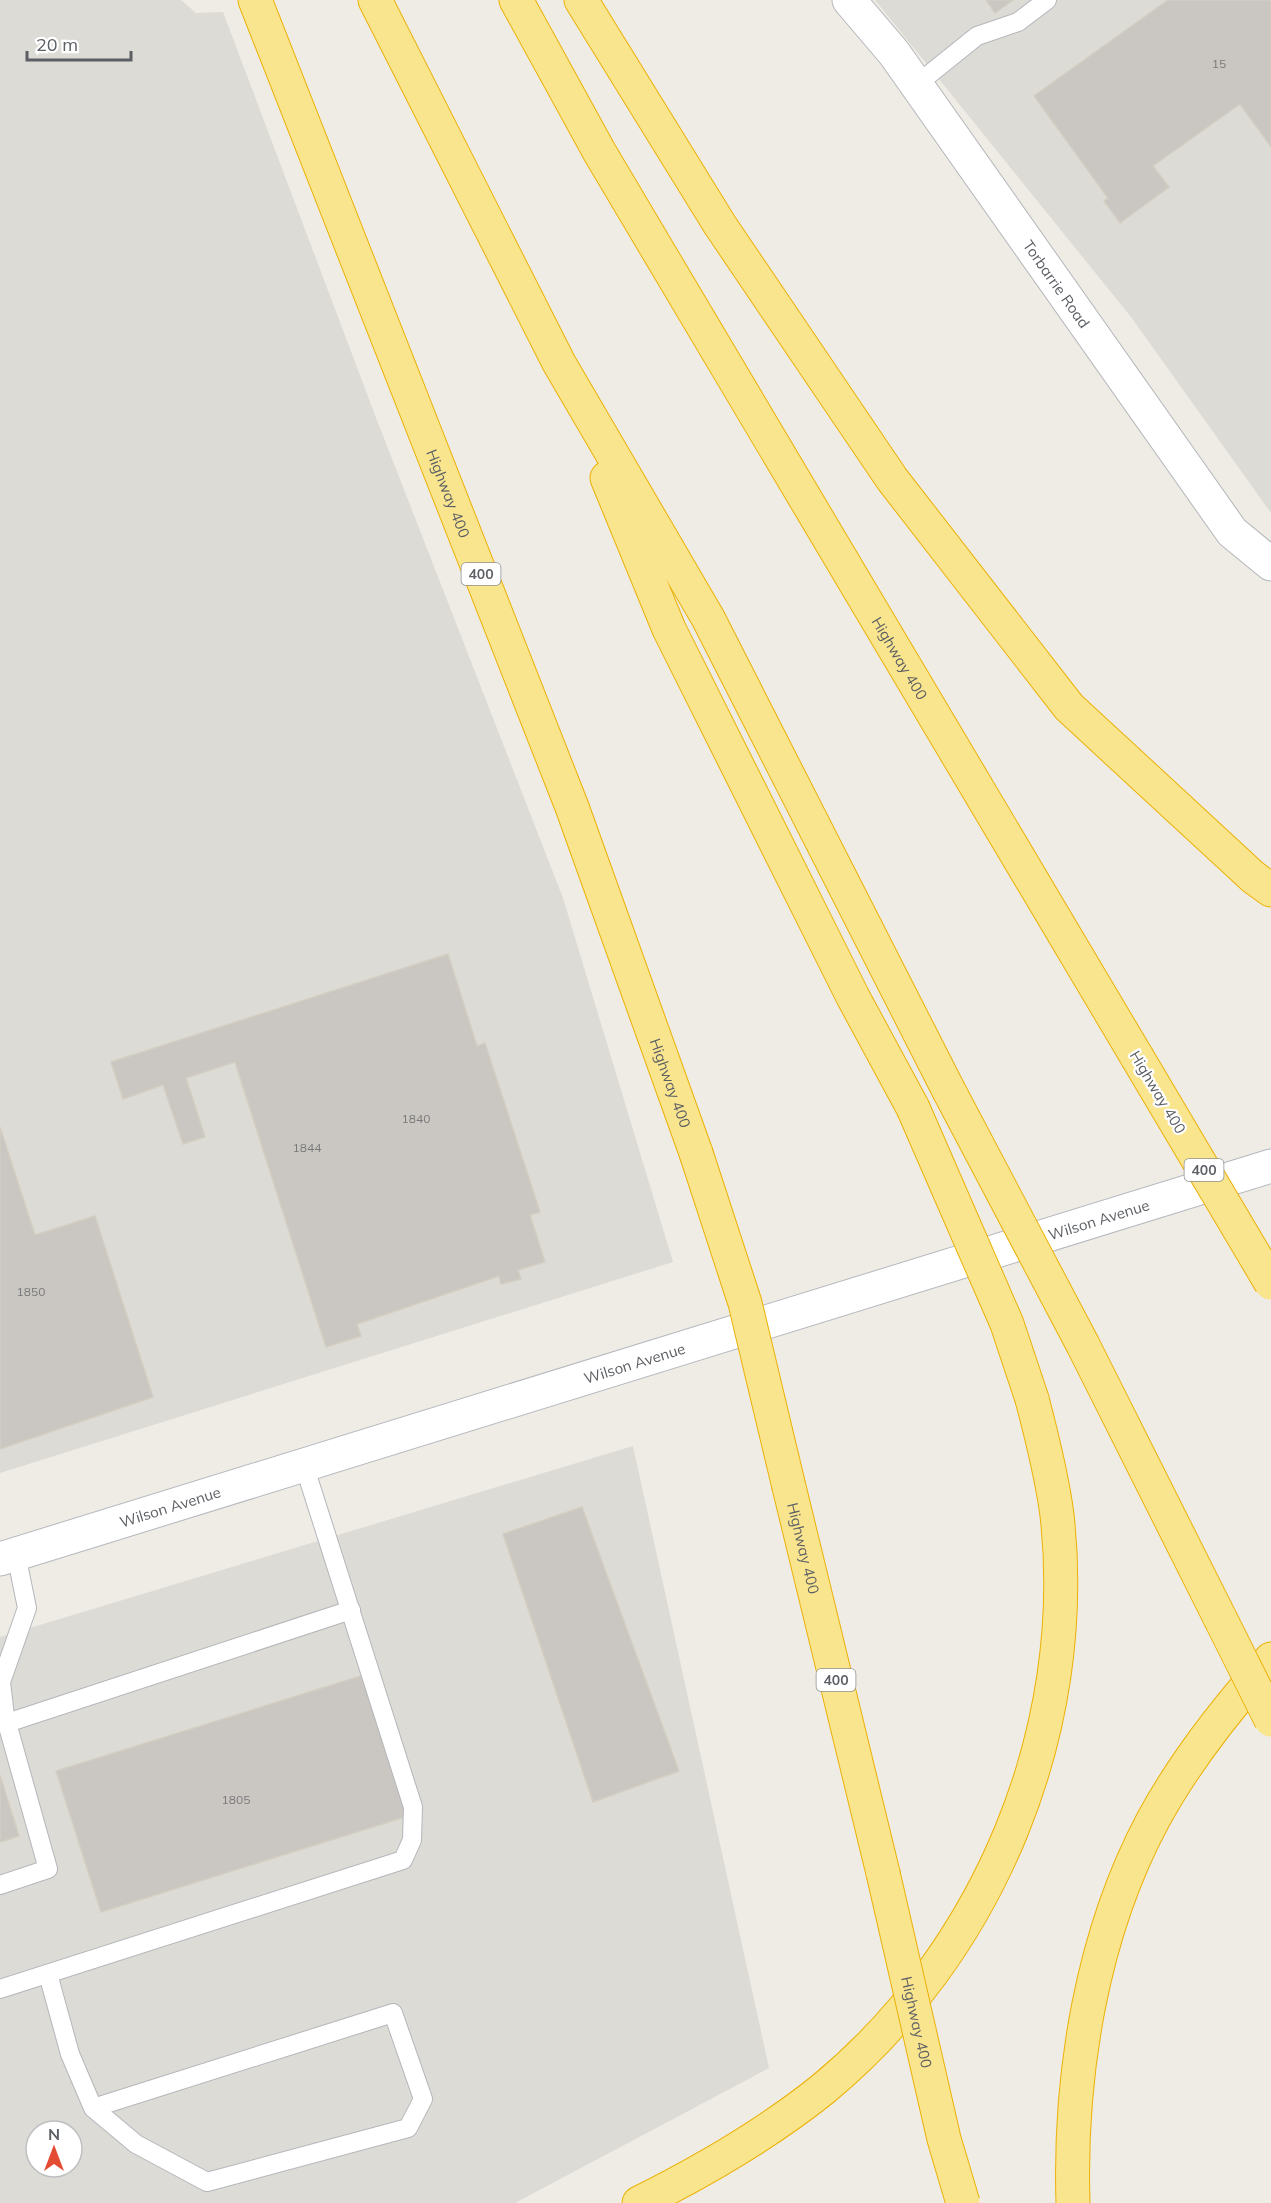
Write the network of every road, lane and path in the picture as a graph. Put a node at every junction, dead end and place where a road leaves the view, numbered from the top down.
1 (255, 0) edge
2 (375, 0) edge
3 (516, 0) edge
4 (581, 0) edge
5 (849, 0) edge
6 (1047, 0) edge
7 (916, 85) junction
8 (559, 363) junction
9 (1271, 564) edge
10 (1271, 890) edge
11 (1271, 1166) edge
12 (1271, 1283) edge
13 (304, 1465) junction
14 (8, 1557) edge
15 (351, 1610) junction
16 (1271, 1659) edge
17 (1271, 1720) edge
18 (7, 1723) junction
19 (0, 1884) edge
20 (48, 1974) junction
21 (0, 1989) edge
22 (93, 2109) junction
23 (639, 2203) edge
24 (963, 2203) edge
25 (1073, 2203) edge

1 - 24 highway, Highway 400 / 400, bridge
2 - 8 highway
3 - 12 highway, Highway 400 / 400, bridge
4 - 10 highway
5 - 7 main road, Torbarrie Road
6 - 7 lane
7 - 9 main road, Torbarrie Road
8 - 17 highway, bridge
8 - 23 highway, bridge
11 - 13 main road, Wilson Avenue
13 - 14 main road, Wilson Avenue
13 - 15 lane
14 - 18 lane
15 - 18 lane
15 - 20 lane
16 - 25 highway
18 - 19 lane
20 - 21 lane
20 - 22 lane
22 - 22 lane

